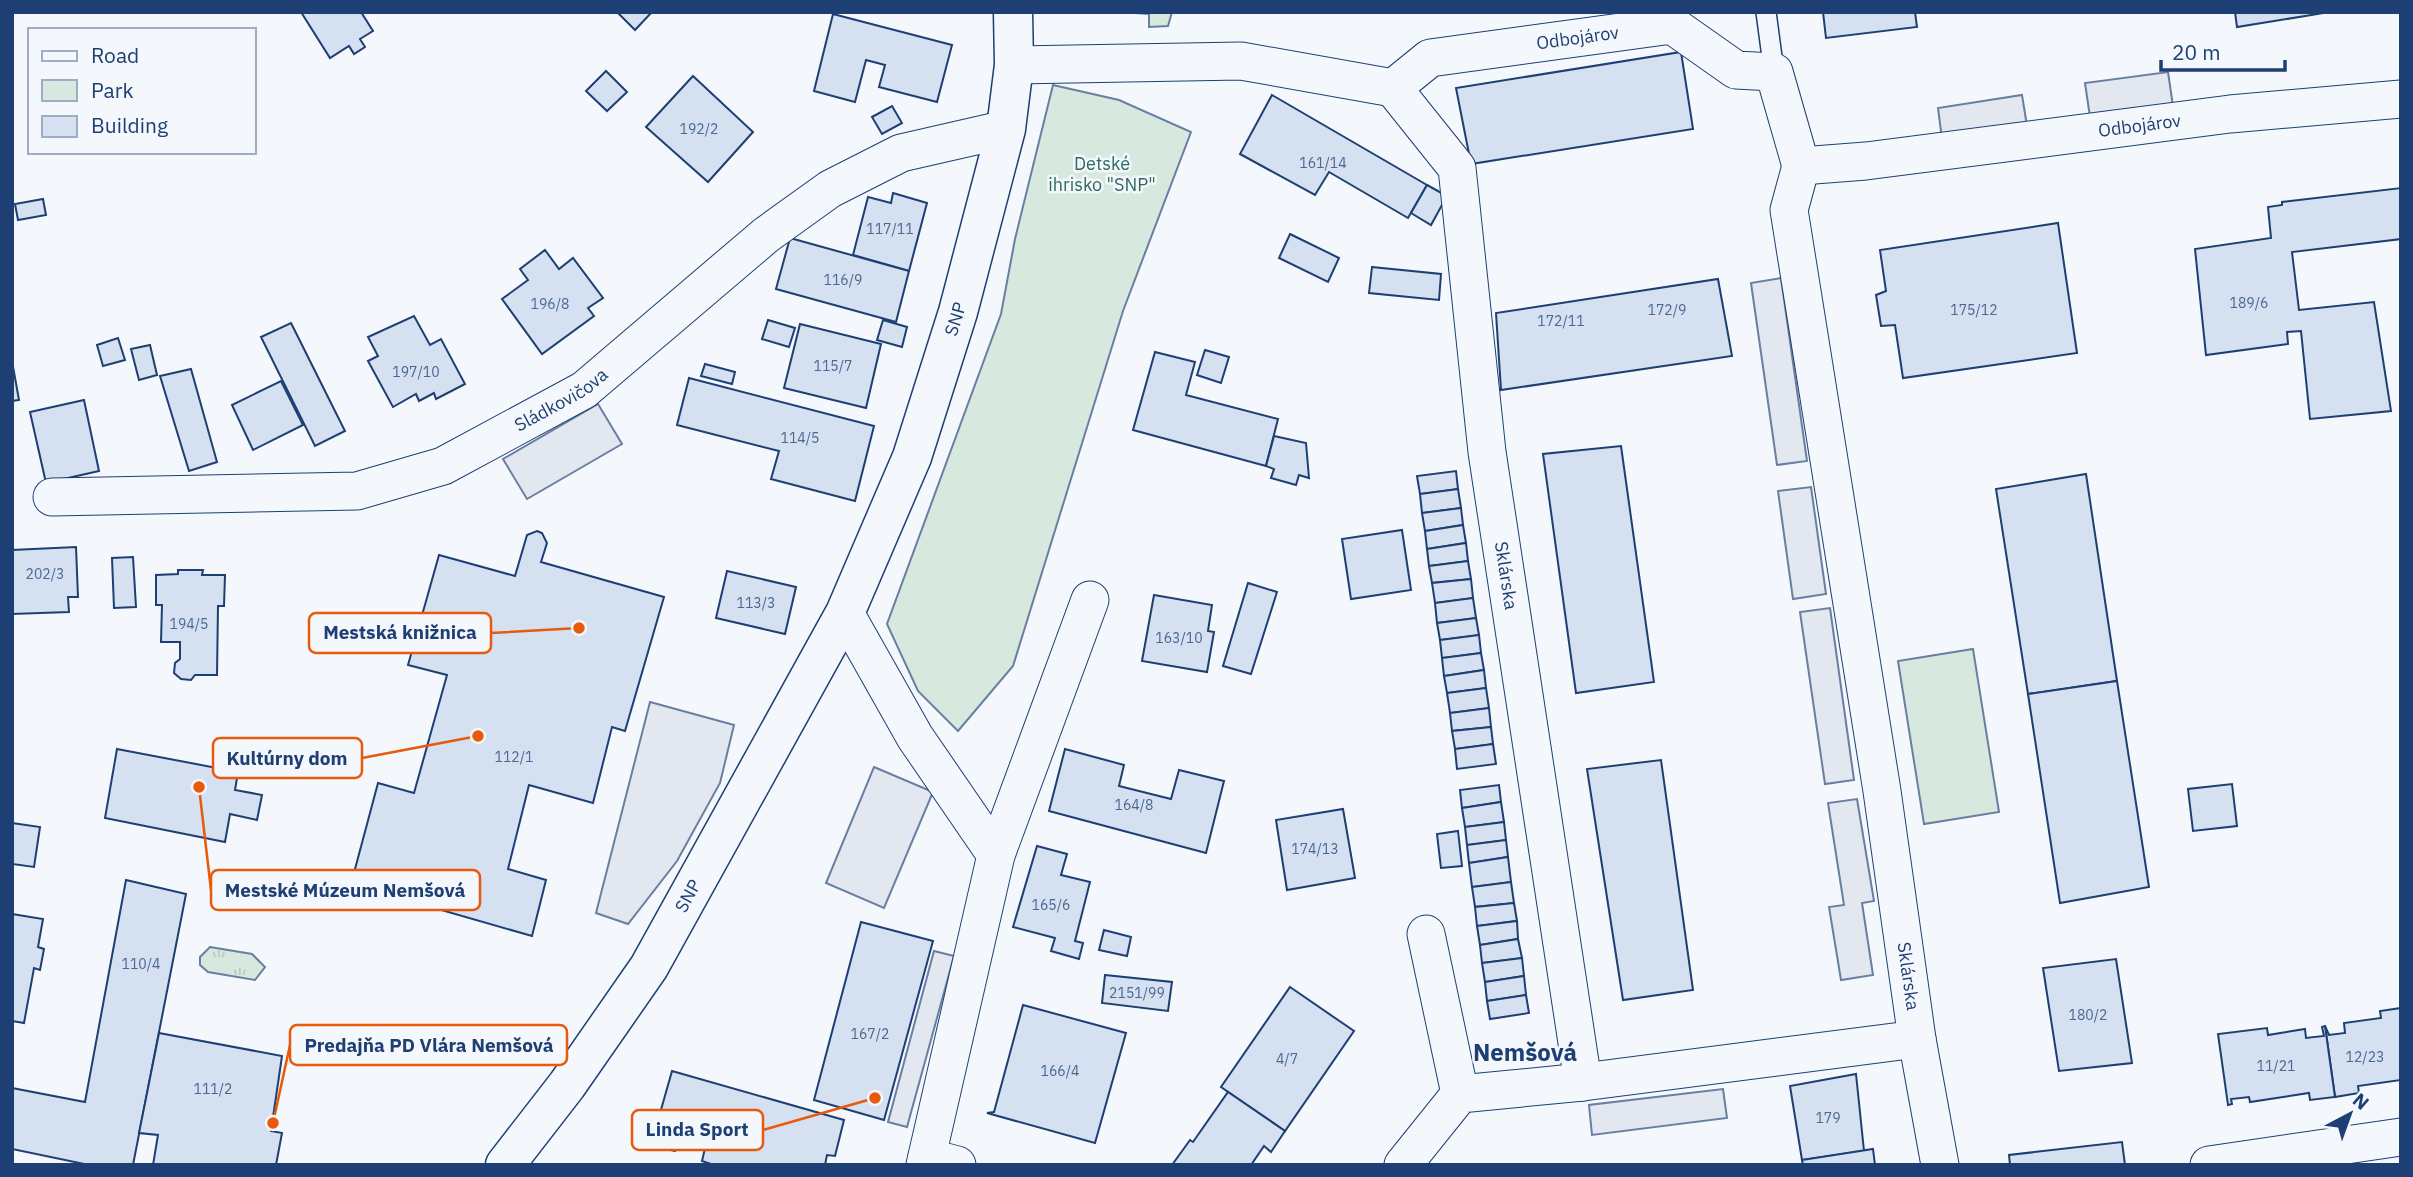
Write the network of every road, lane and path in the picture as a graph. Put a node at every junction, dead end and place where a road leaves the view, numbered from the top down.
1 (1013, 12) edge
2 (1766, 12) edge
3 (1014, 65) junction
4 (1774, 72) junction
5 (1393, 88) junction
6 (2401, 99) edge
7 (1006, 129) junction
8 (1801, 166) junction
9 (52, 497) dead end
10 (1090, 600) dead end
11 (845, 613) junction
12 (996, 855) junction
13 (1426, 934) dead end
14 (1917, 1039) junction
15 (1583, 1082) junction
16 (1460, 1094) junction
17 (2401, 1137) edge
18 (936, 1162) edge
19 (505, 1165) edge
20 (1403, 1165) edge
21 (1940, 1165) edge
22 (2209, 1165) edge

1 - 3 street, SNP
2 - 4 lane
3 - 5 street
3 - 7 street, SNP
4 - 5 street, Odbojárov
4 - 8 street
5 - 15 street, Sklárska
6 - 8 street, Odbojárov
7 - 9 street, Sládkovičova
7 - 11 street, SNP
8 - 14 street, Sklárska
10 - 12 street
11 - 12 street
11 - 19 street, SNP
12 - 18 street
13 - 16 street
14 - 15 street
14 - 21 street, Sklárska
15 - 16 street
16 - 20 street
17 - 22 street

